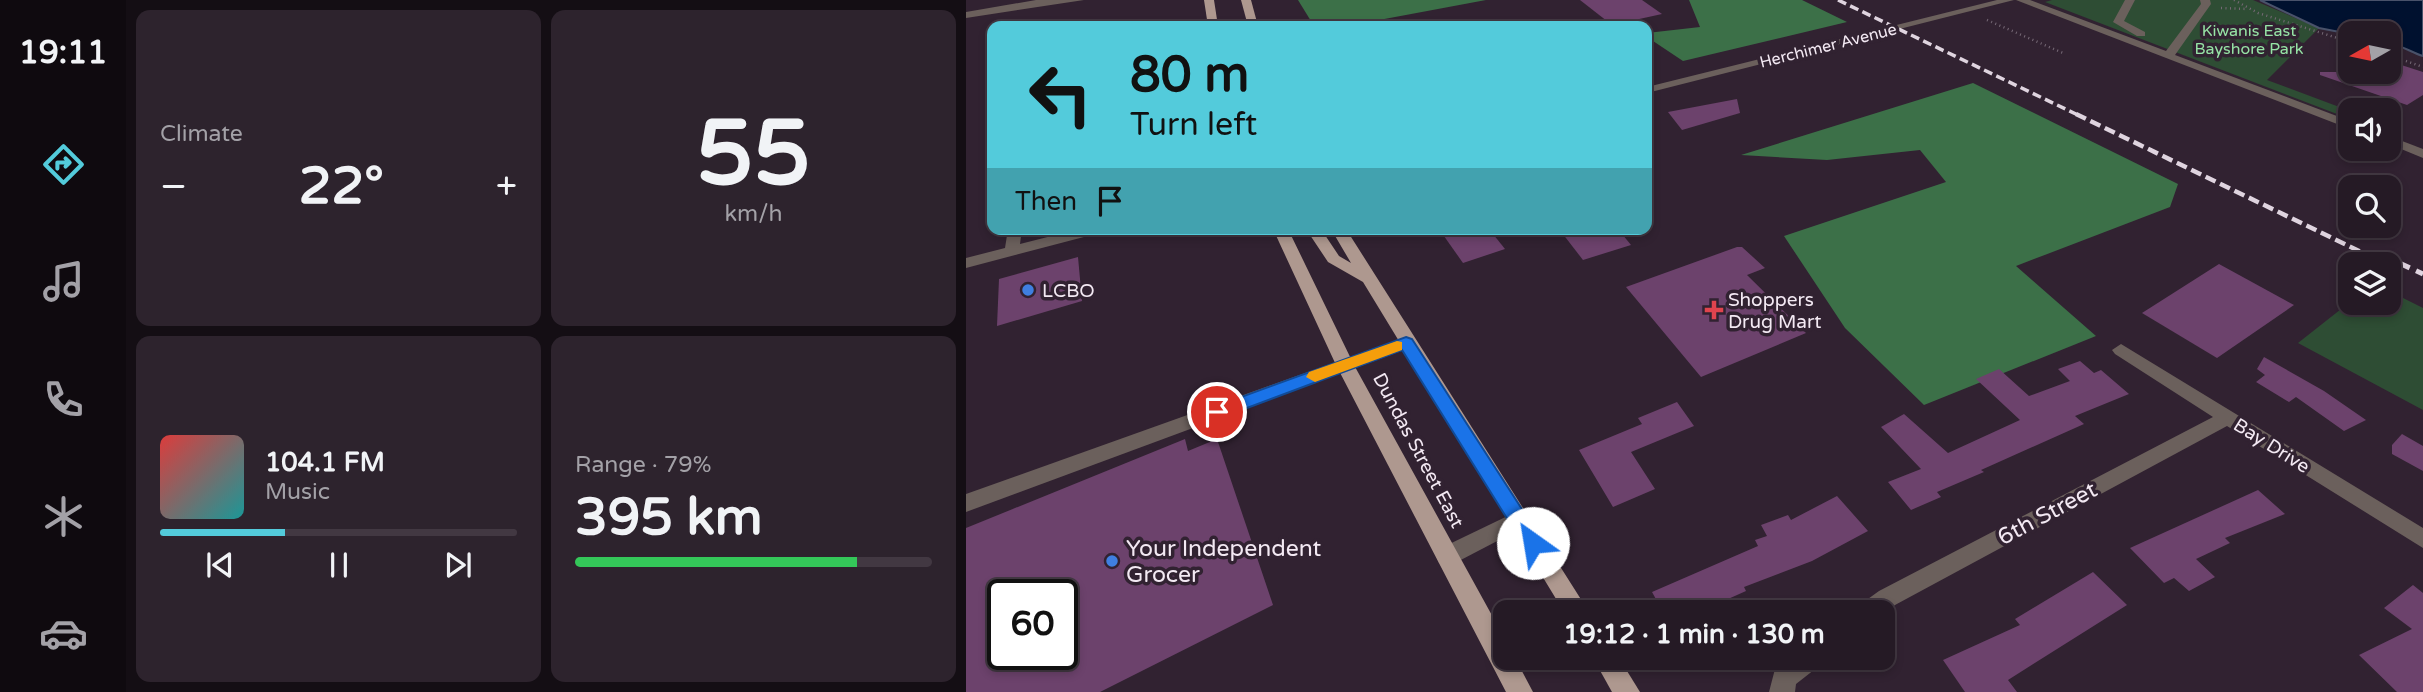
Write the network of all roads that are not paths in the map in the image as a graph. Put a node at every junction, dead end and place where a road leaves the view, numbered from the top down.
1 (1079, 0) edge
2 (1209, 0) edge
3 (1246, 0) edge
4 (2009, 0) edge
5 (2021, 0) edge
6 (2130, 0) edge
7 (1051, 1) edge
8 (2204, 4) edge
9 (966, 15) edge
10 (1212, 21) edge
11 (1252, 21) edge
12 (2171, 51) junction
13 (1652, 89) edge
14 (2338, 120) edge
15 (2401, 145) edge
16 (2423, 154) edge
17 (1014, 235) edge
18 (1075, 235) edge
19 (1283, 235) edge
20 (1317, 235) edge
21 (1341, 235) edge
22 (1012, 251) junction
23 (966, 263) edge
24 (1366, 278) junction
25 (1406, 343) junction
26 (2121, 350) dead end
27 (1345, 365) junction
28 (2228, 417) junction
29 (966, 503) edge
30 (1518, 520) junction
31 (2423, 538) edge
32 (1447, 556) junction
33 (1569, 600) edge
34 (1885, 600) edge
35 (1613, 670) edge
36 (1794, 670) edge
37 (1520, 692) edge
38 (1627, 692) edge
39 (1783, 692) edge

1 - 7 street
2 - 10 main road
3 - 11 main road
4 - 13 street, Herchimer Avenue
5 - 12 street
6 - 12 street
7 - 9 street
8 - 12 street
12 - 14 street
15 - 16 street
17 - 22 street
18 - 22 street
19 - 27 main road, Dundas Street East
20 - 24 main road
21 - 24 main road, Dundas Street East
22 - 23 street
24 - 25 main road, Dundas Street East
25 - 27 street
25 - 30 main road, Dundas Street East
26 - 28 street, Bay Drive
27 - 29 street
27 - 32 main road, Dundas Street East
28 - 31 street, Bay Drive
28 - 34 street, 6th Street
30 - 32 street
30 - 33 main road, Dundas Street East
32 - 37 main road, Dundas Street East
35 - 38 main road
36 - 39 street

